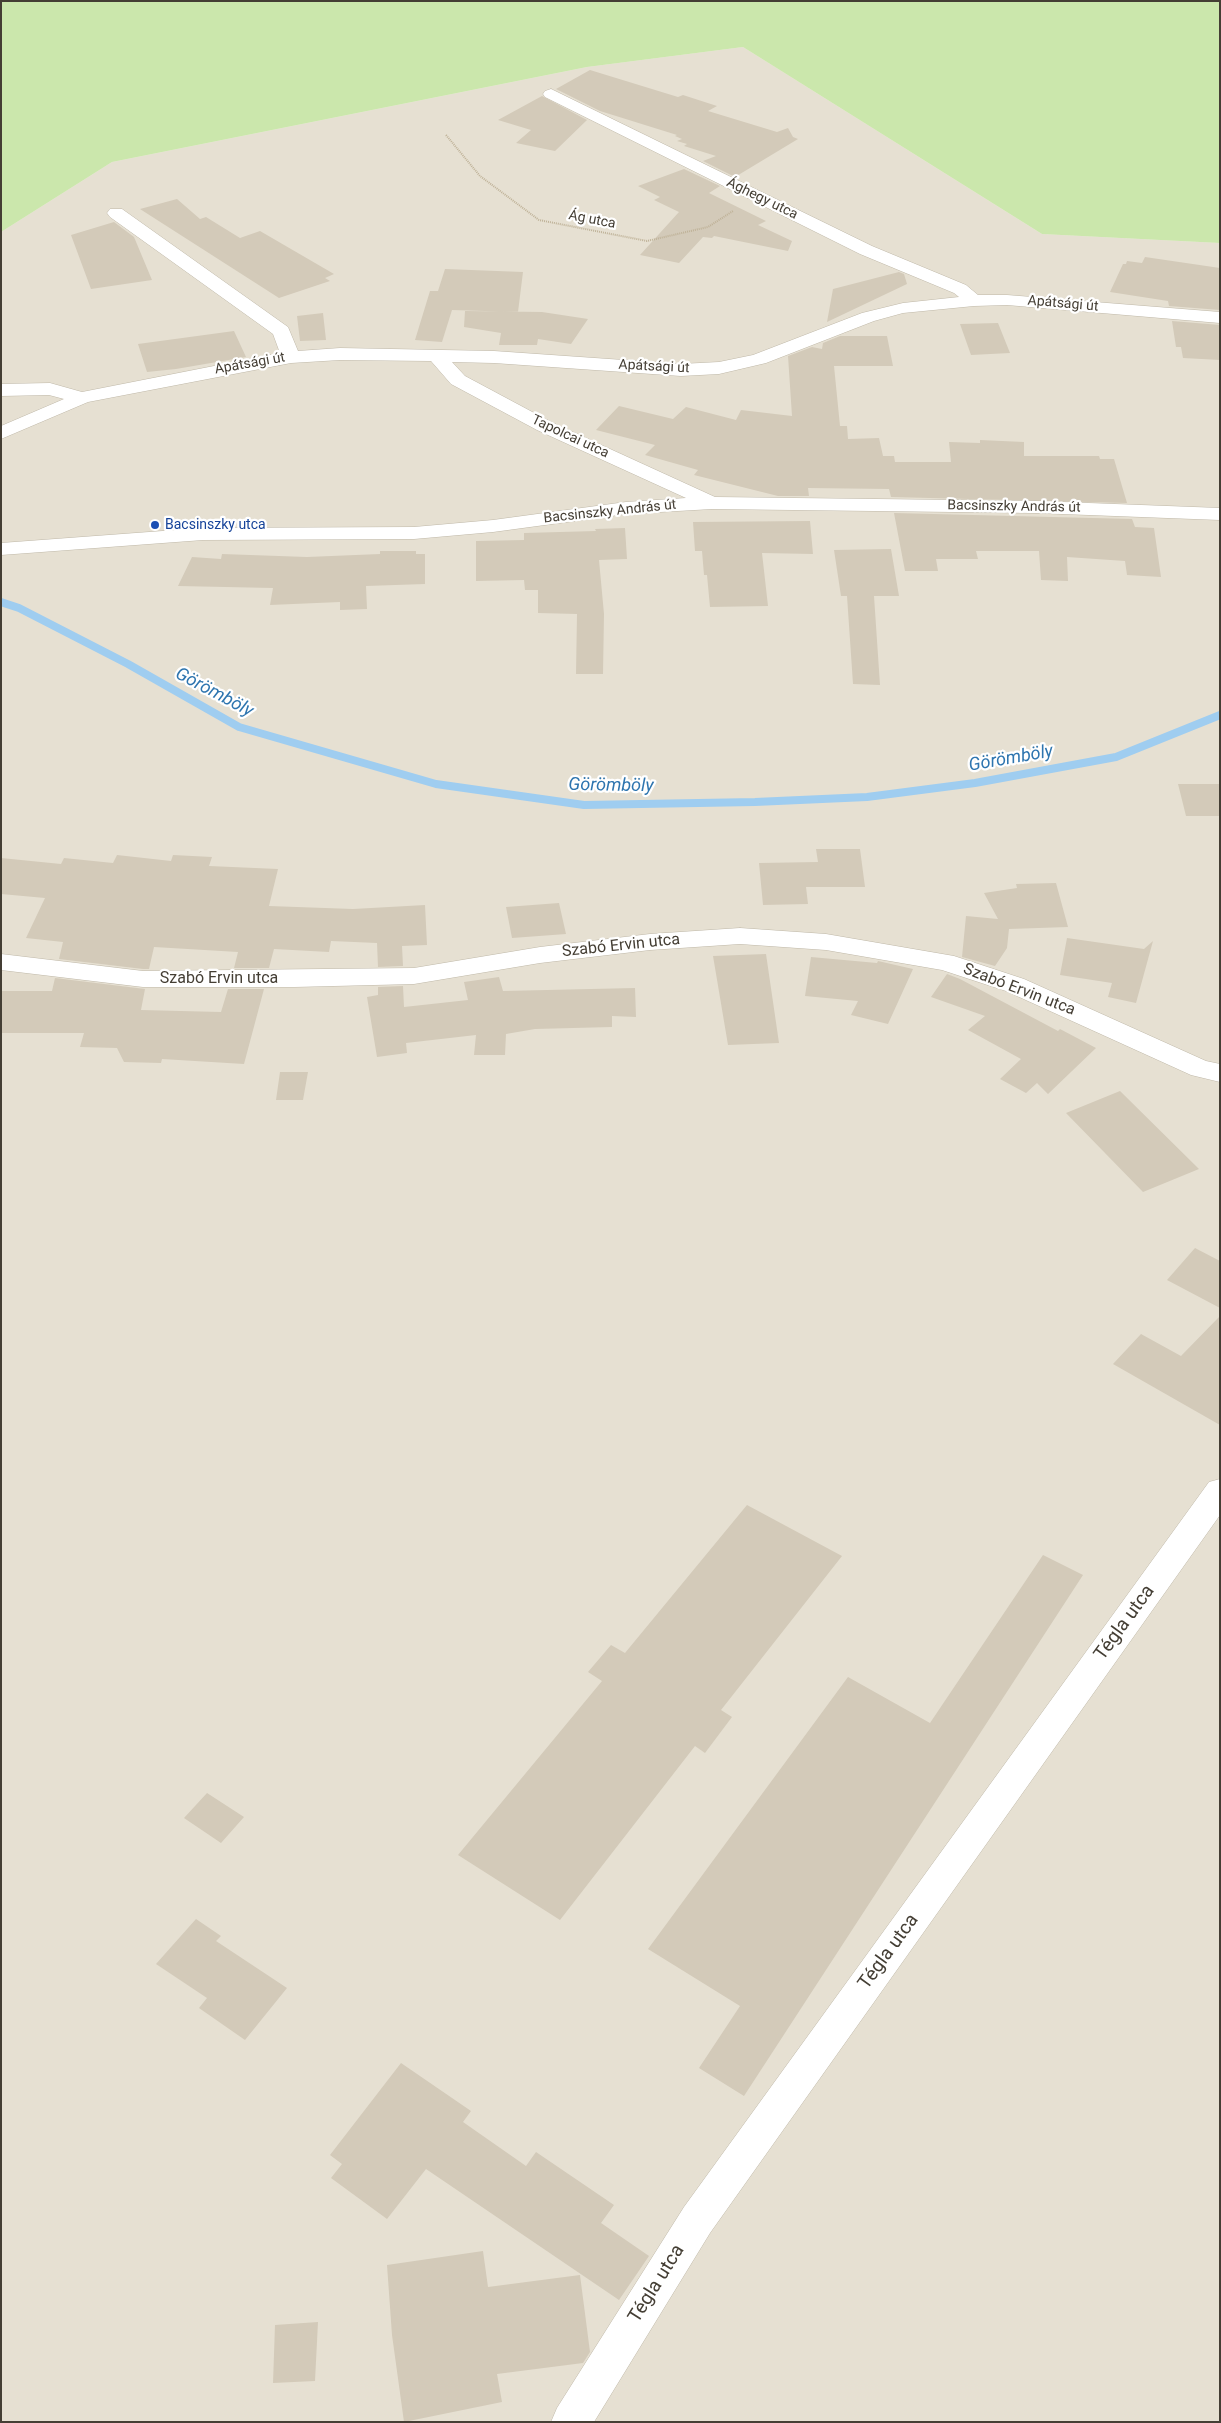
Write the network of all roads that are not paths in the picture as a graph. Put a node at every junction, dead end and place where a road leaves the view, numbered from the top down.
1 (551, 94) dead end
2 (116, 213) dead end
3 (974, 301) junction
4 (1220, 318) edge
5 (291, 357) junction
6 (437, 357) junction
7 (1, 390) edge
8 (82, 398) junction
9 (1, 433) edge
10 (712, 503) junction
11 (1220, 514) edge
12 (1, 548) edge
13 (1, 962) edge
14 (1220, 1073) edge
15 (1220, 1491) edge
16 (571, 2422) edge

1 - 3 street, Ághegy utca
2 - 5 street
3 - 4 street, Apátsági út
3 - 6 street, Apátsági út
5 - 6 street, Apátsági út
5 - 8 street, Apátsági út
6 - 10 street, Tapolcai utca
7 - 8 street
8 - 9 street, Apátsági út
10 - 11 street, Bacsinszky András út
10 - 12 street, Bacsinszky András út
13 - 14 street, Szabó Ervin utca
15 - 16 street, Tégla utca

